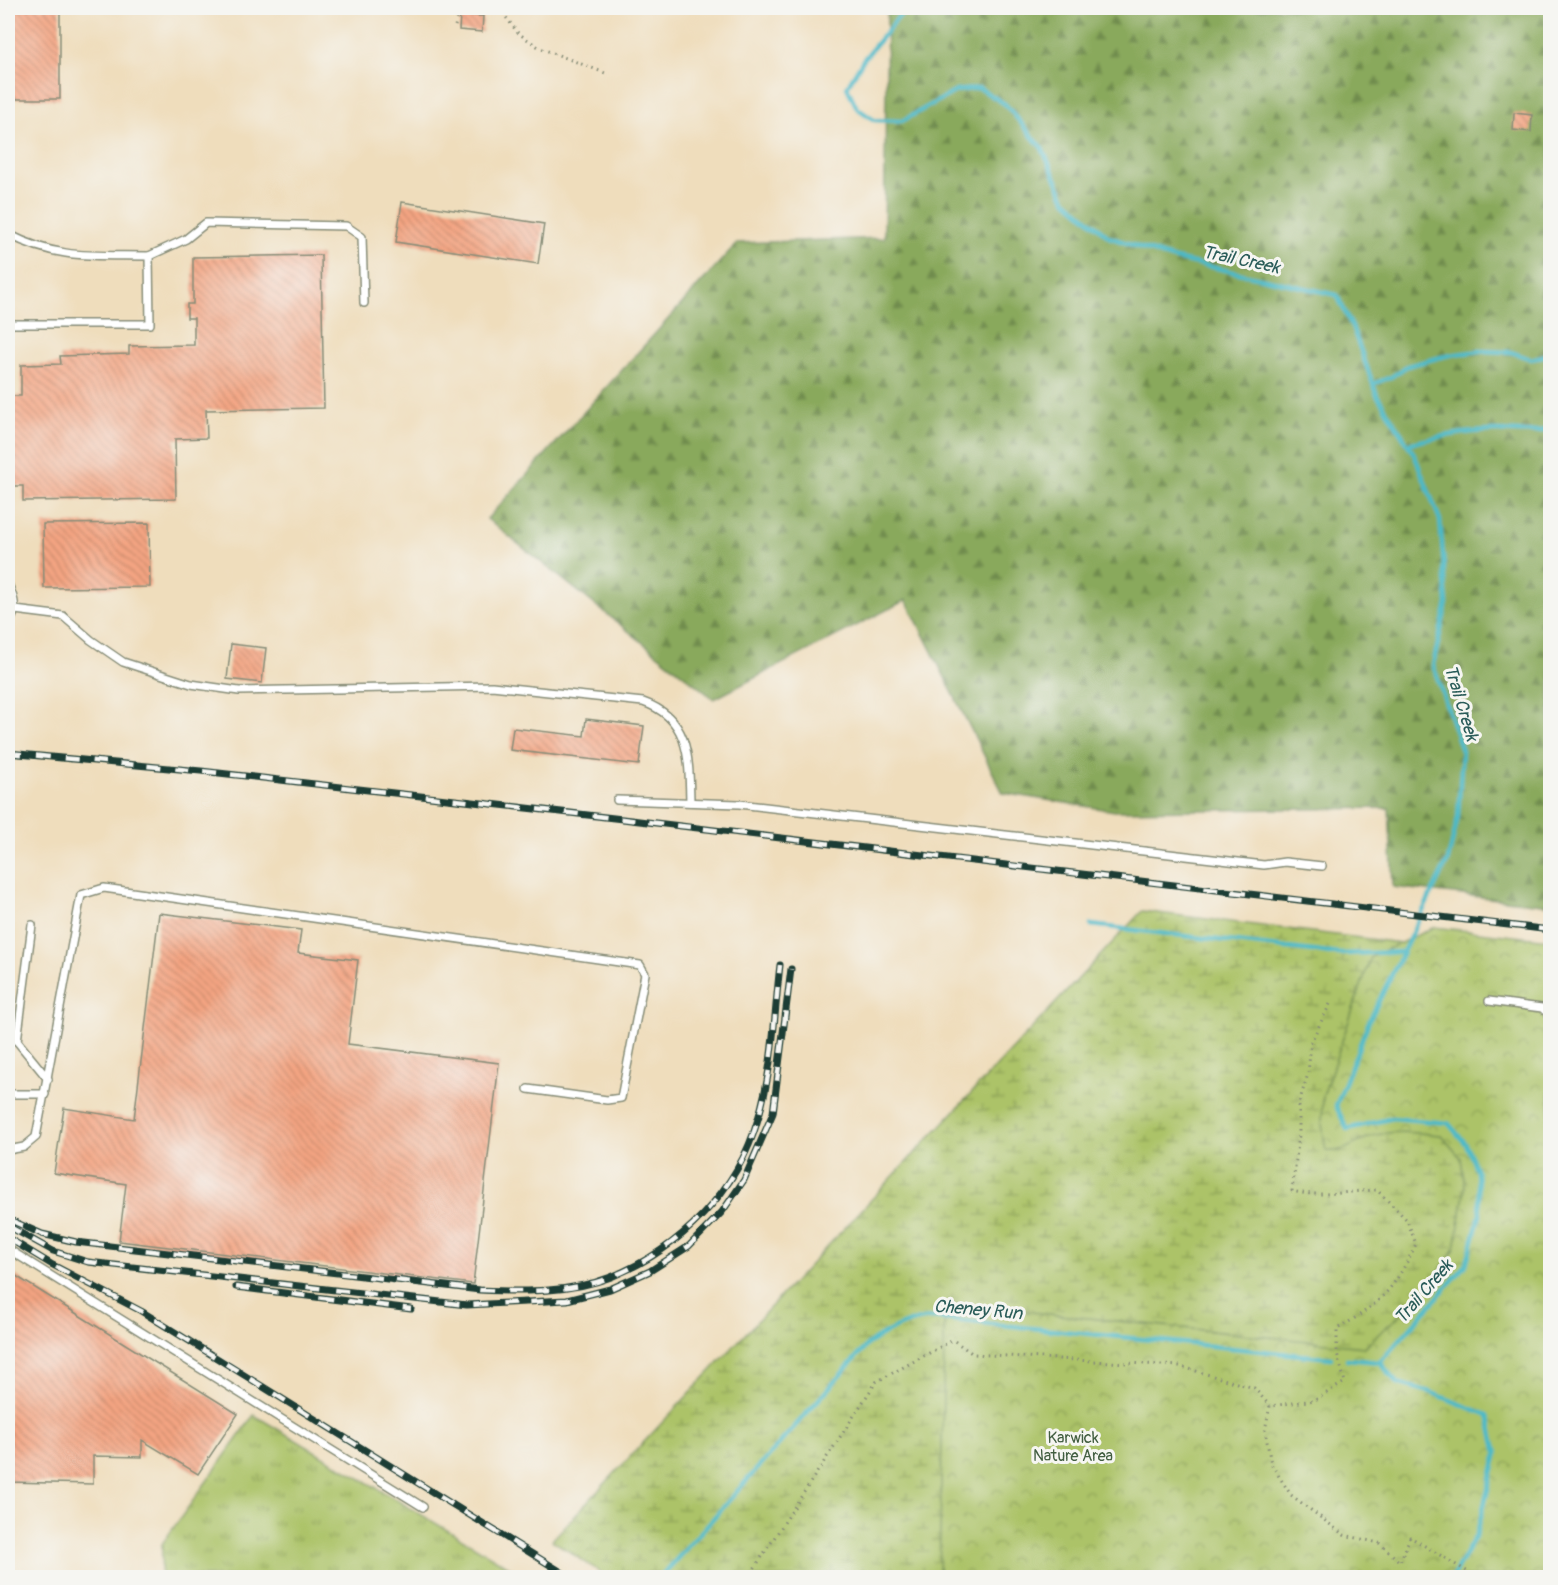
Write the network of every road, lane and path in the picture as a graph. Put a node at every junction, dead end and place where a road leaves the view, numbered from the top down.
1 (460, 8) edge
2 (499, 8) edge
3 (455, 26) dead end
4 (605, 73) dead end
5 (8, 234) edge
6 (149, 256) junction
7 (364, 303) dead end
8 (8, 324) edge
9 (8, 584) edge
10 (15, 610) junction
11 (8, 623) edge
12 (617, 800) dead end
13 (690, 802) junction
14 (1322, 866) dead end
15 (32, 925) dead end
16 (1489, 1001) dead end
17 (1330, 1004) dead end
18 (1551, 1015) edge
19 (8, 1030) edge
20 (17, 1041) junction
21 (48, 1079) junction
22 (528, 1089) dead end
23 (8, 1094) edge
24 (45, 1095) junction
25 (8, 1150) edge
26 (8, 1249) edge
27 (1270, 1406) junction
28 (423, 1507) dead end
29 (748, 1578) edge
30 (1478, 1578) edge

1 - 3 path
2 - 4 path
5 - 6 lane
6 - 7 lane
6 - 8 lane
9 - 10 lane
10 - 11 lane
10 - 13 lane
12 - 13 lane
13 - 14 lane
15 - 20 lane
16 - 18 lane
17 - 27 path
19 - 20 lane
20 - 21 lane
21 - 22 lane
21 - 24 lane
23 - 24 lane
24 - 25 lane
26 - 28 lane
27 - 29 path
27 - 30 path

